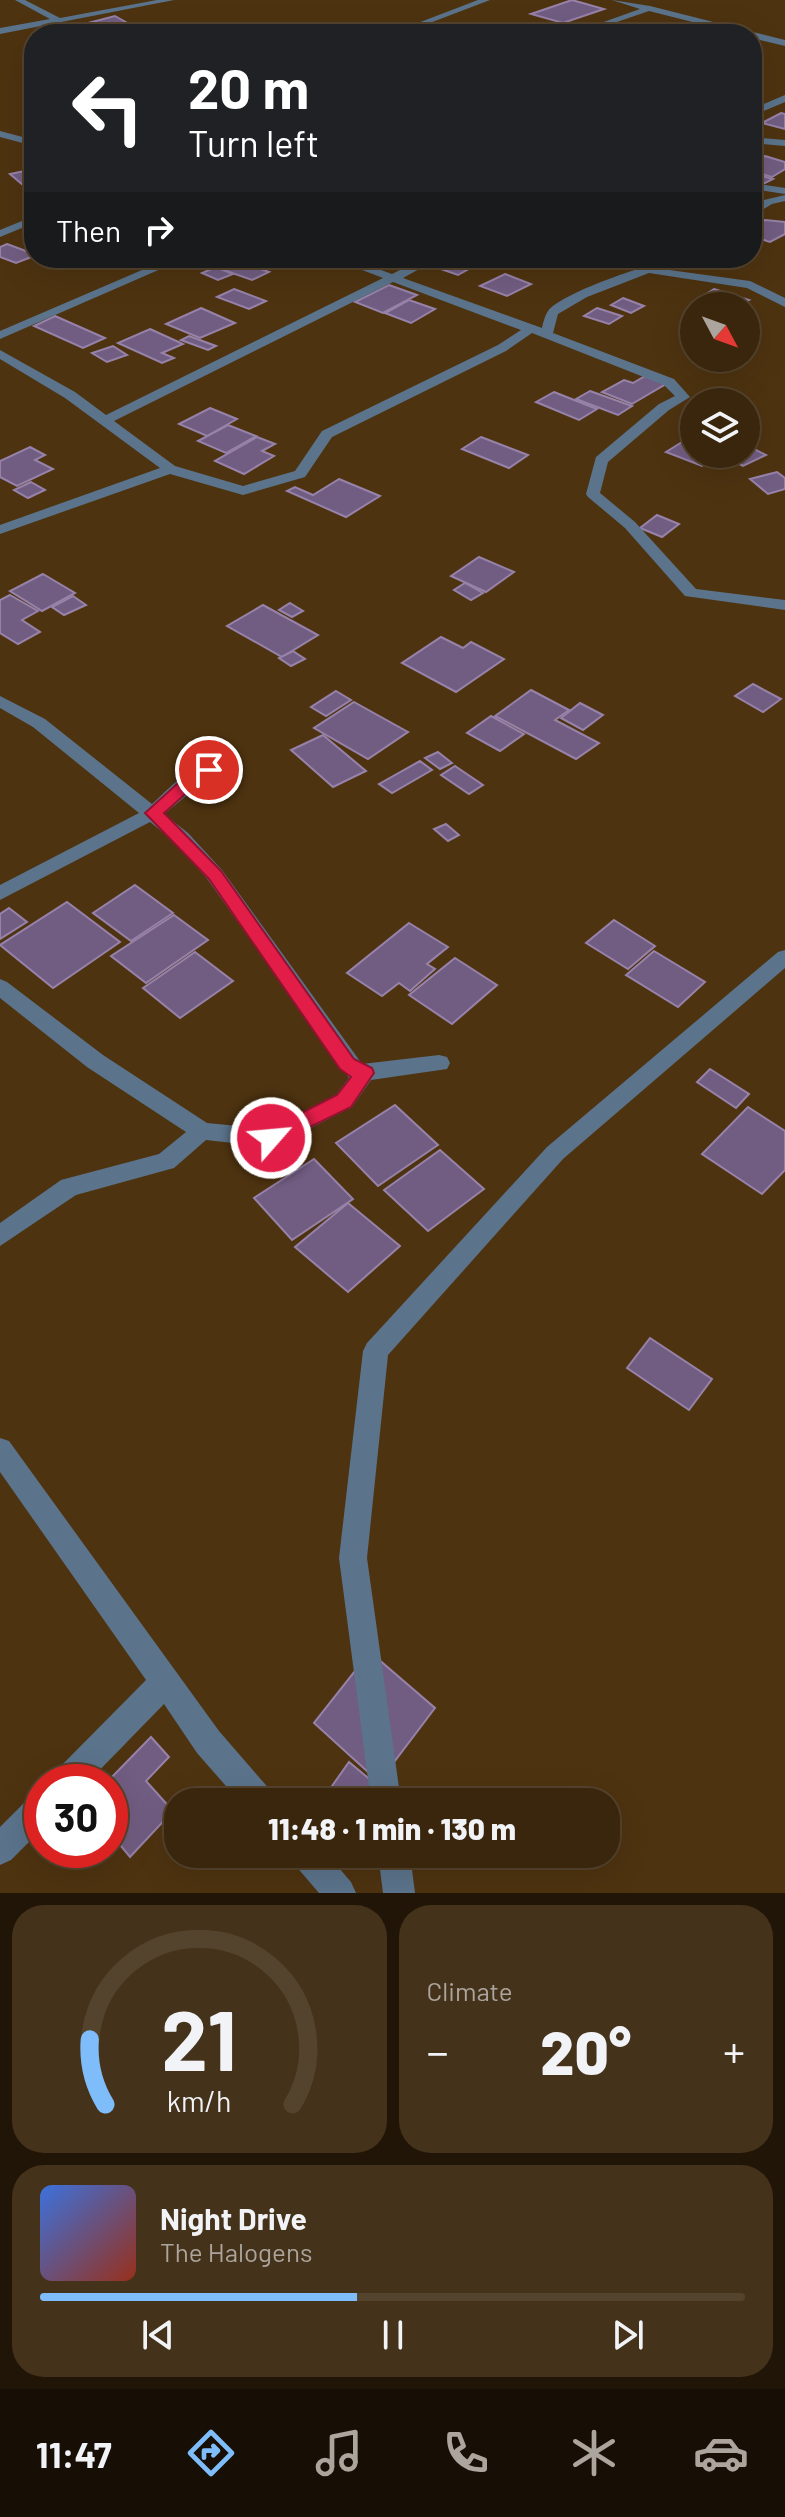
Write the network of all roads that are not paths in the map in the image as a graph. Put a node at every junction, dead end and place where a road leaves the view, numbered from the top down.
1 (19, 0) edge
2 (170, 0) edge
3 (486, 0) edge
4 (616, 0) edge
5 (672, 0) edge
6 (649, 8) junction
7 (58, 20) junction
8 (37, 24) edge
9 (420, 24) edge
10 (603, 24) edge
11 (709, 24) edge
12 (24, 26) edge
13 (0, 31) edge
14 (762, 38) edge
15 (785, 43) edge
16 (785, 98) edge
17 (762, 108) edge
18 (0, 134) edge
19 (24, 140) edge
20 (762, 141) edge
21 (785, 143) edge
22 (762, 188) edge
23 (785, 191) edge
24 (785, 198) edge
25 (762, 206) edge
26 (24, 223) edge
27 (0, 234) edge
28 (157, 268) edge
29 (364, 268) edge
30 (412, 268) edge
31 (654, 268) edge
32 (649, 270) junction
33 (392, 278) junction
34 (785, 303) edge
35 (527, 327) junction
36 (546, 334) junction
37 (0, 335) edge
38 (0, 354) edge
39 (104, 421) junction
40 (170, 469) junction
41 (0, 530) edge
42 (785, 605) edge
43 (0, 701) edge
44 (209, 770) dead end
45 (153, 813) junction
46 (0, 893) edge
47 (785, 957) edge
48 (0, 987) edge
49 (439, 1063) dead end
50 (365, 1073) junction
51 (202, 1131) junction
52 (0, 1236) edge
53 (0, 1450) edge
54 (165, 1682) junction
55 (85, 1764) edge
56 (248, 1788) edge
57 (384, 1788) edge
58 (24, 1825) edge
59 (0, 1849) edge
60 (318, 1868) edge
61 (396, 1868) edge
62 (340, 1893) edge
63 (399, 1893) edge

1 - 7 street
2 - 7 street
3 - 9 street
4 - 6 street
5 - 6 street
6 - 10 street
6 - 11 street
7 - 8 street
12 - 13 street
14 - 15 street
16 - 17 street
18 - 19 street
20 - 21 street
22 - 23 street
24 - 25 street
26 - 27 street
28 - 37 street
29 - 33 street
30 - 33 street
31 - 32 street
32 - 34 street
32 - 36 street
33 - 35 street
33 - 39 street
35 - 36 street
35 - 40 street
36 - 42 street
38 - 39 street
39 - 40 street
40 - 41 street
43 - 45 street
44 - 45 street
45 - 46 street
45 - 50 street
47 - 57 street
48 - 51 street
49 - 50 street
50 - 51 street
51 - 52 street
53 - 54 street
54 - 55 street
54 - 56 street
58 - 59 street
60 - 62 street
61 - 63 street

